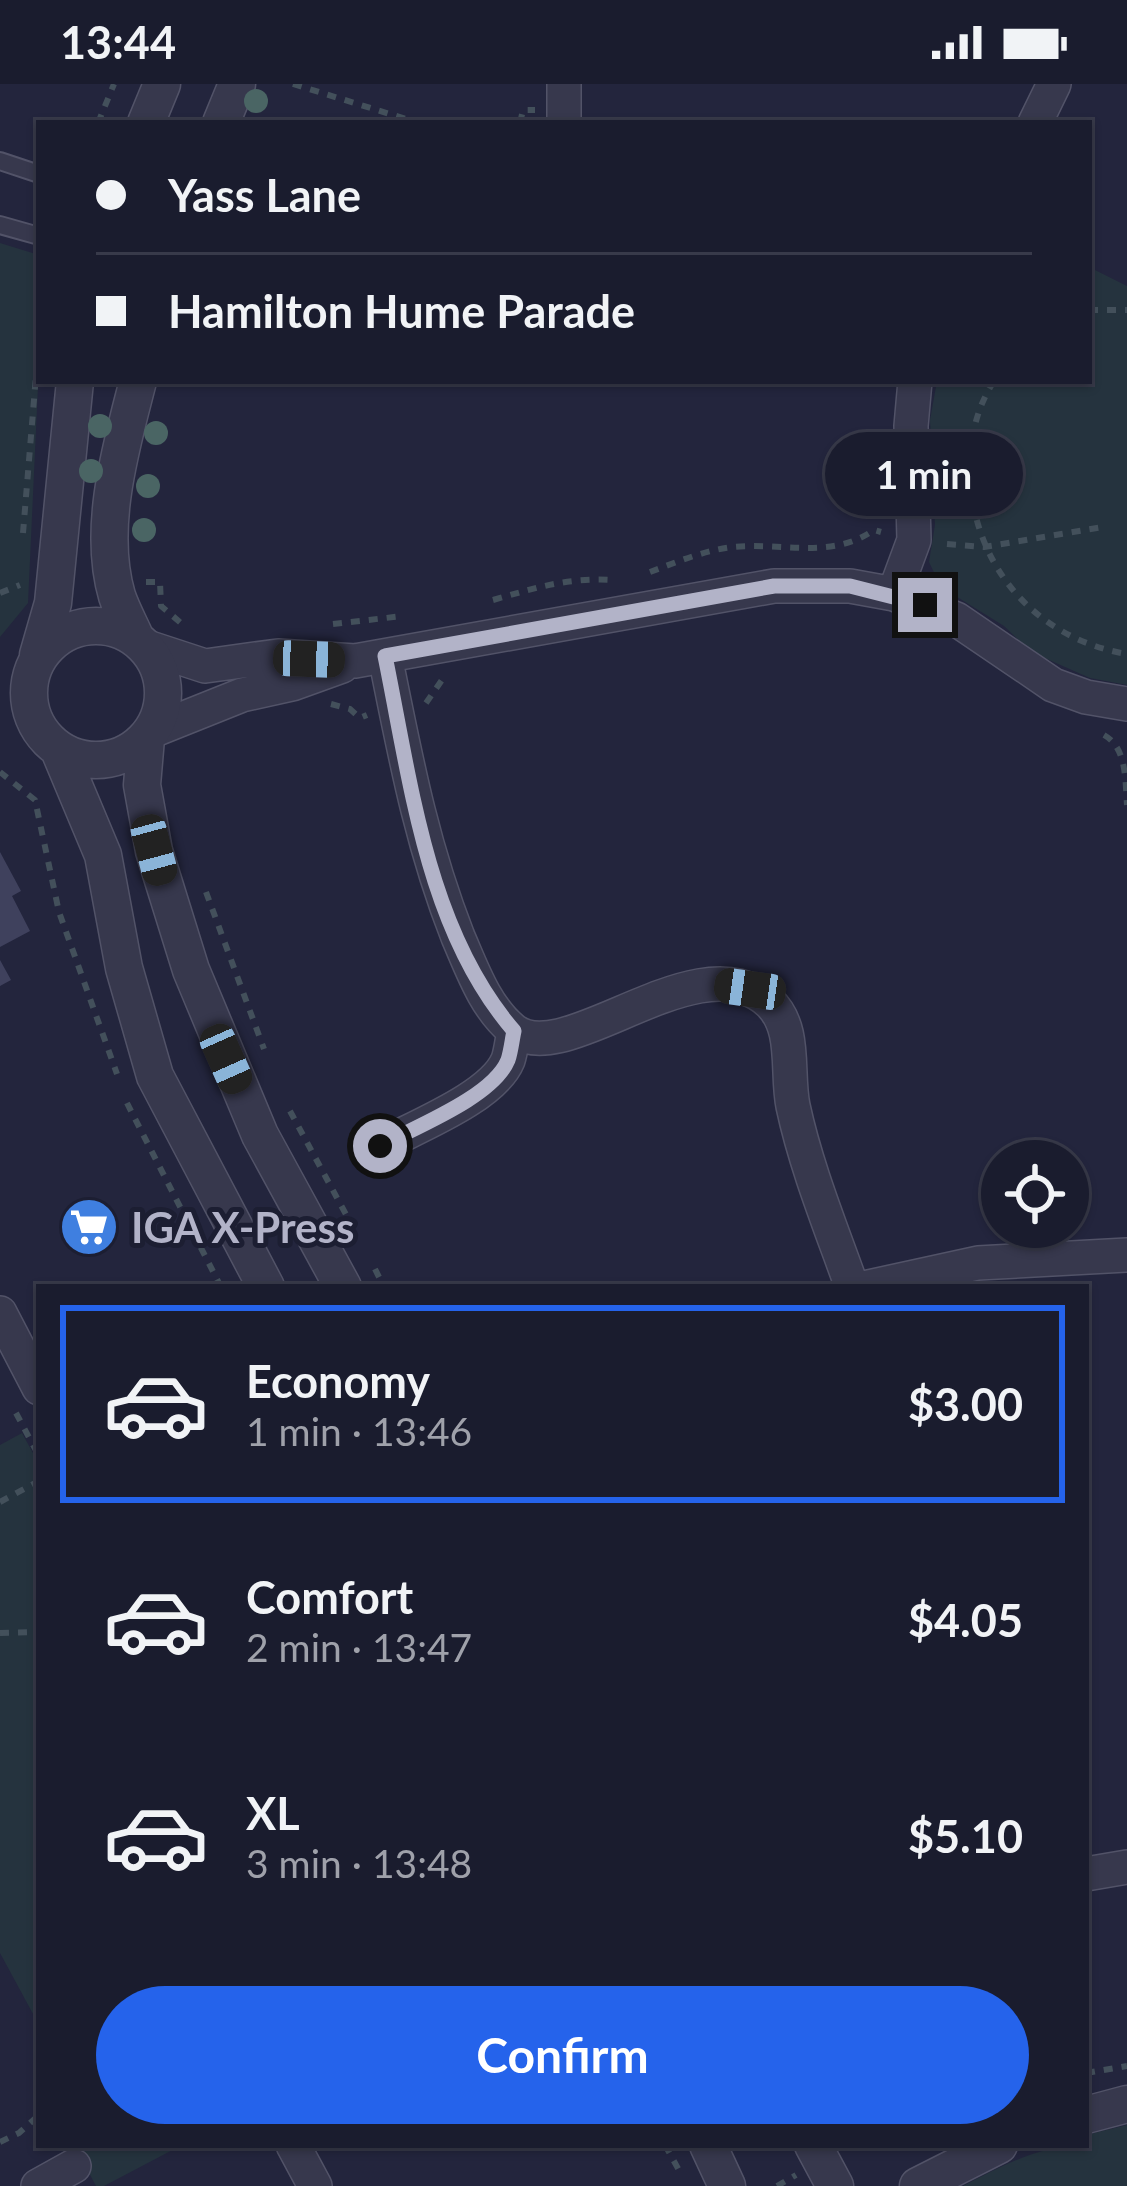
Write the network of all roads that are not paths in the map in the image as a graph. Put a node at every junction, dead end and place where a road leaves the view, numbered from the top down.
1 (162, 84) edge
2 (237, 84) edge
3 (564, 84) edge
4 (1054, 84) edge
5 (147, 120) edge
6 (222, 120) edge
7 (564, 120) edge
8 (1036, 120) edge
9 (0, 161) edge
10 (36, 173) edge
11 (0, 225) edge
12 (36, 235) edge
13 (75, 384) edge
14 (137, 384) edge
15 (915, 384) edge
16 (894, 594) junction
17 (140, 643) junction
18 (370, 658) junction
19 (23, 670) edge
20 (1127, 704) edge
21 (0, 722) edge
22 (149, 735) junction
23 (52, 744) junction
24 (514, 1031) junction
25 (380, 1146) dead end
26 (1127, 1255) edge
27 (264, 1284) edge
28 (341, 1284) edge
29 (851, 1284) edge
30 (882, 1284) edge
31 (0, 1312) edge
32 (25, 1396) edge
33 (1127, 1867) edge
34 (1089, 1873) edge
35 (1127, 2104) edge
36 (1089, 2114) edge
37 (295, 2148) edge
38 (709, 2148) edge
39 (815, 2148) edge
40 (993, 2148) edge
41 (74, 2166) dead end
42 (38, 2186) edge
43 (315, 2186) edge
44 (727, 2186) edge
45 (835, 2186) edge
46 (918, 2186) edge

1 - 5 street
2 - 6 street
3 - 7 street
4 - 8 street
9 - 10 lane
11 - 12 lane
13 - 19 street
14 - 17 street
15 - 16 street
16 - 18 street
16 - 20 street
17 - 18 street
17 - 19 street
17 - 22 street
18 - 22 street
18 - 24 street
19 - 23 street
21 - 23 street
22 - 23 street
22 - 28 street
23 - 27 street
24 - 25 street
24 - 29 street
26 - 30 street
31 - 32 street
33 - 34 street
35 - 36 street
37 - 43 street
38 - 44 street
39 - 45 street
40 - 46 street
41 - 42 street

